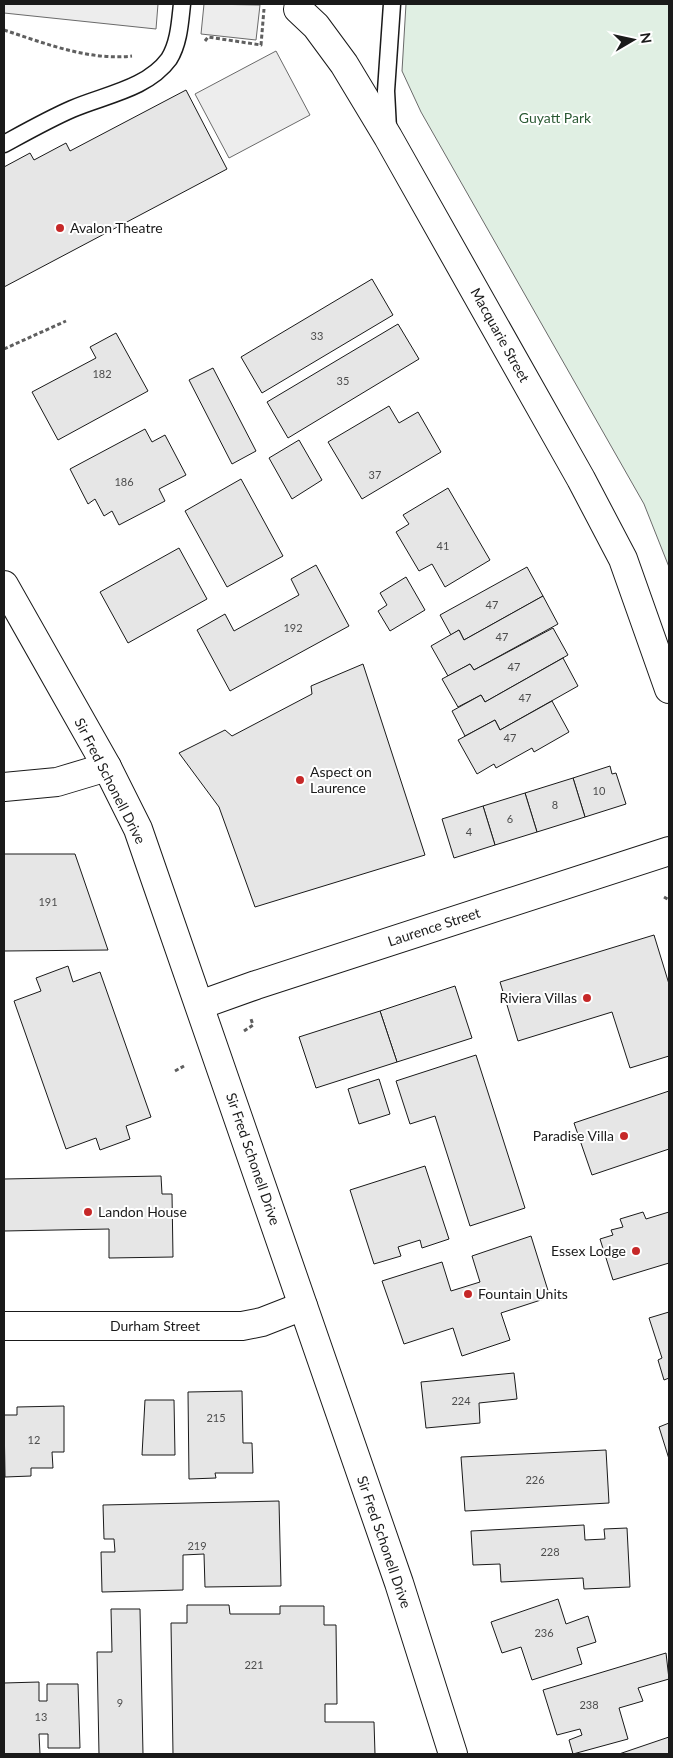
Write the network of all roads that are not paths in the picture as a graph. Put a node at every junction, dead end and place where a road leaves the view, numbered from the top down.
1 (182, 4) edge
2 (392, 4) edge
3 (297, 6) edge
4 (388, 137) junction
5 (4, 144) edge
6 (4, 585) edge
7 (669, 689) edge
8 (106, 767) junction
9 (4, 787) edge
10 (669, 852) edge
11 (200, 1005) junction
12 (303, 1306) junction
13 (4, 1326) edge
14 (453, 1754) edge

1 - 5 lane
2 - 4 lane
3 - 4 street, Macquarie Street
4 - 7 street, Macquarie Street
6 - 8 street, Sir Fred Schonell Drive
8 - 9 street
8 - 11 street, Sir Fred Schonell Drive
10 - 11 street, Laurence Street
11 - 12 street, Sir Fred Schonell Drive
12 - 13 street, Durham Street
12 - 14 street, Sir Fred Schonell Drive

